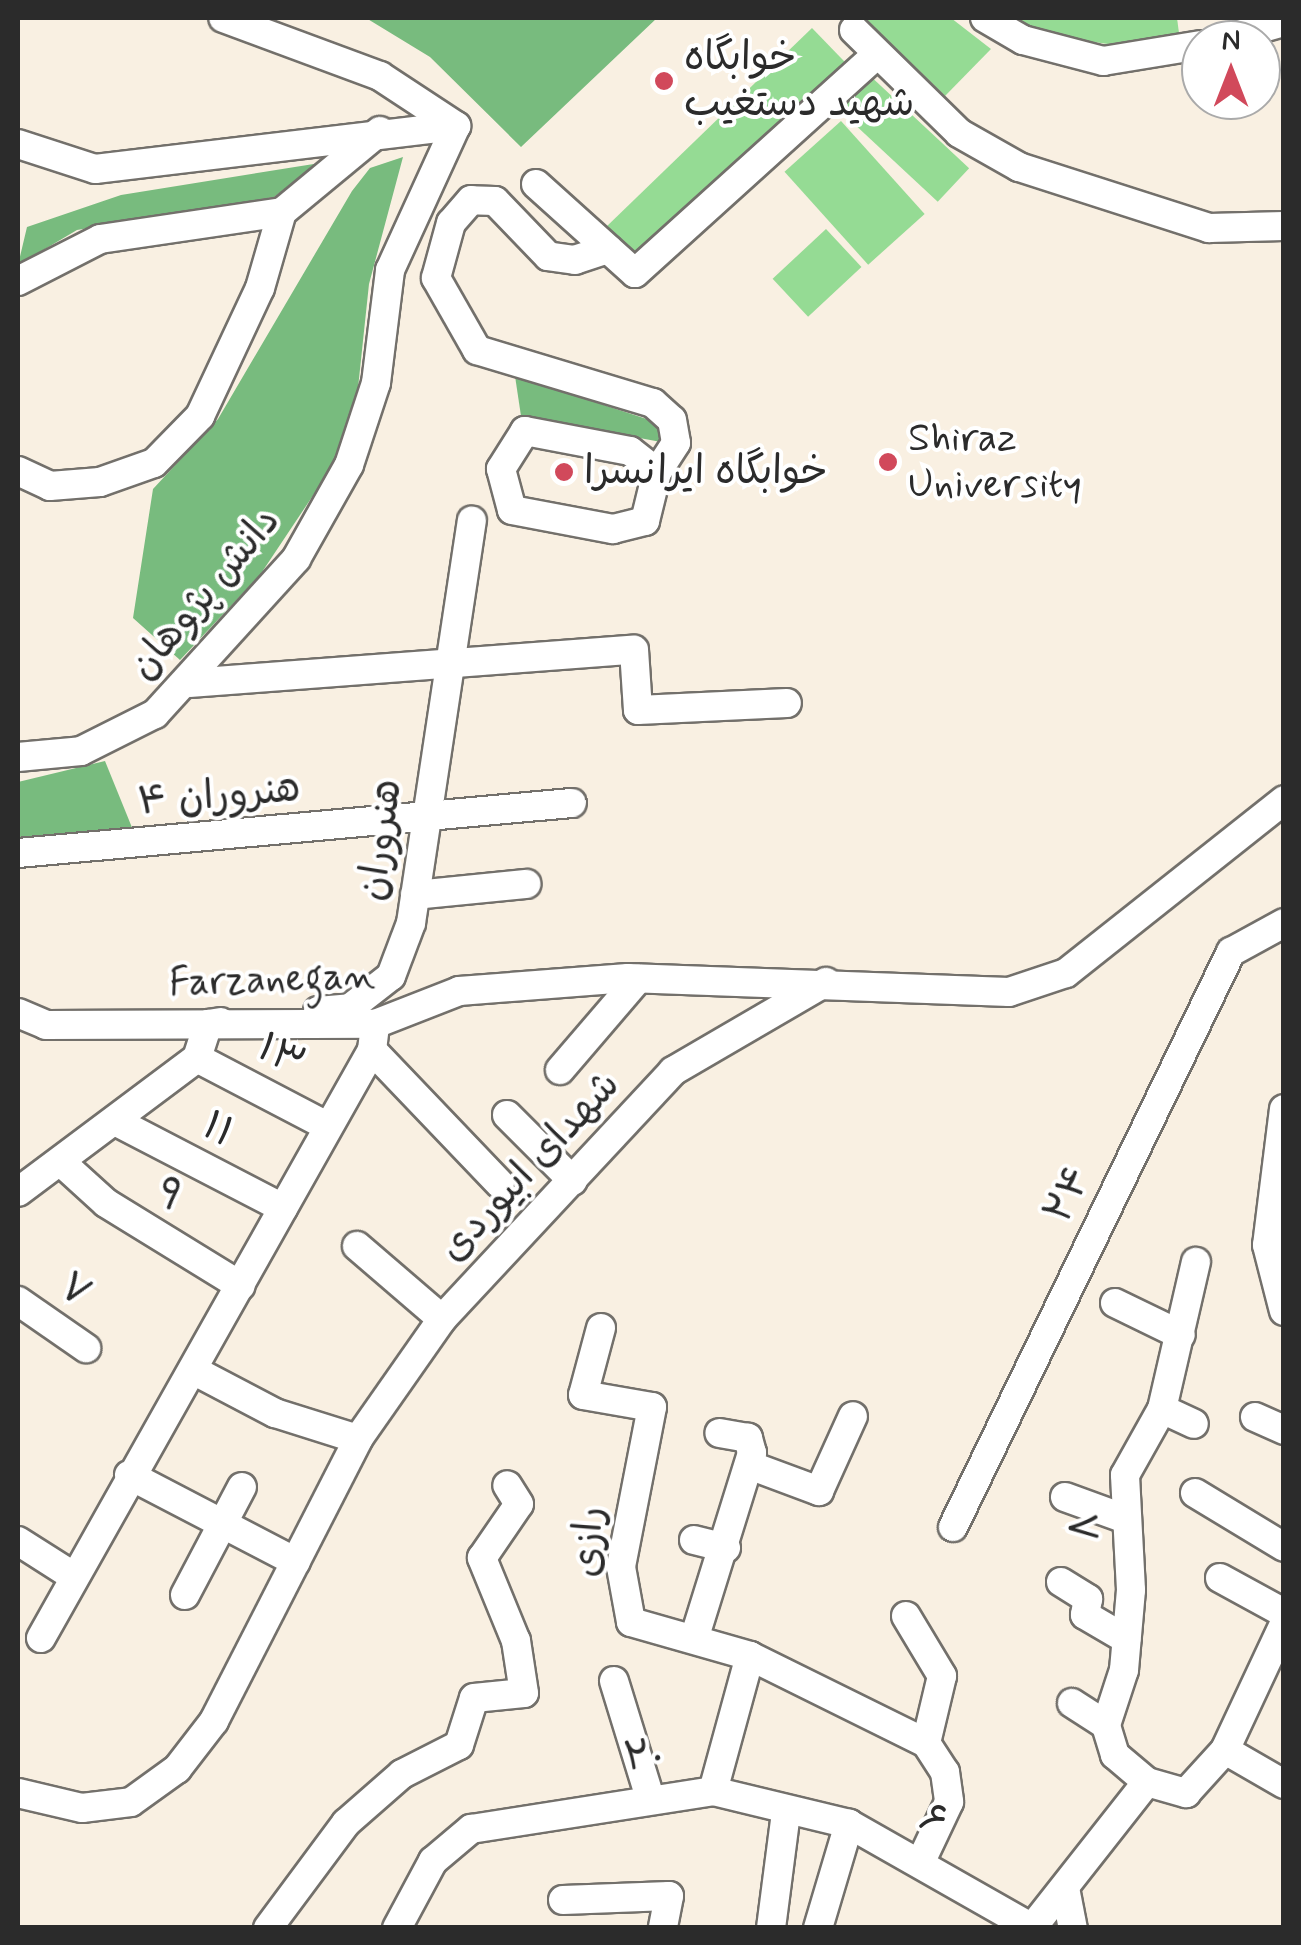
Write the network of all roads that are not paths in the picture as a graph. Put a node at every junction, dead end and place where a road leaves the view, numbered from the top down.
1 (224, 18) edge
2 (985, 18) edge
3 (277, 26) edge
4 (854, 30) dead end
5 (1181, 48) edge
6 (877, 54) junction
7 (456, 126) junction
8 (381, 130) junction
9 (18, 144) edge
10 (536, 184) dead end
11 (282, 212) junction
12 (1284, 226) edge
13 (608, 250) junction
14 (18, 281) edge
15 (18, 471) edge
16 (658, 472) junction
17 (472, 521) dead end
18 (443, 665) junction
19 (190, 683) junction
20 (787, 702) dead end
21 (18, 757) edge
22 (1284, 800) edge
23 (572, 803) dead end
24 (426, 819) junction
25 (18, 853) edge
26 (526, 884) dead end
27 (415, 895) junction
28 (1284, 923) edge
29 (638, 978) junction
30 (827, 981) junction
31 (18, 1014) edge
32 (208, 1024) junction
33 (373, 1037) junction
34 (197, 1058) junction
35 (560, 1070) dead end
36 (1284, 1109) edge
37 (508, 1115) dead end
38 (117, 1122) junction
39 (327, 1126) junction
40 (62, 1163) junction
41 (573, 1181) junction
42 (500, 1184) dead end
43 (1276, 1184) edge
44 (18, 1192) edge
45 (283, 1208) junction
46 (356, 1246) dead end
47 (1196, 1262) dead end
48 (241, 1286) junction
49 (18, 1300) edge
50 (1115, 1303) dead end
51 (1284, 1310) edge
52 (442, 1319) junction
53 (600, 1328) dead end
54 (1181, 1334) junction
55 (86, 1348) dead end
56 (193, 1370) junction
57 (1162, 1409) junction
58 (853, 1416) dead end
59 (1255, 1417) dead end
60 (1194, 1424) dead end
61 (1284, 1430) edge
62 (719, 1433) dead end
63 (358, 1439) junction
64 (749, 1465) junction
65 (129, 1476) junction
66 (507, 1485) dead end
67 (242, 1487) dead end
68 (1195, 1493) dead end
69 (1065, 1497) dead end
70 (1124, 1518) junction
71 (223, 1526) junction
72 (953, 1528) dead end
73 (694, 1540) dead end
74 (18, 1541) edge
75 (1284, 1547) edge
76 (726, 1548) junction
77 (296, 1562) junction
78 (74, 1576) junction
79 (1220, 1578) dead end
80 (1061, 1582) dead end
81 (185, 1595) dead end
82 (1284, 1614) edge
83 (906, 1616) dead end
84 (1284, 1624) edge
85 (696, 1636) junction
86 (41, 1638) dead end
87 (1126, 1639) junction
88 (750, 1656) junction
89 (614, 1681) dead end
90 (1072, 1703) dead end
91 (1106, 1725) junction
92 (926, 1743) junction
93 (1225, 1750) junction
94 (1147, 1782) junction
95 (1284, 1784) edge
96 (713, 1791) junction
97 (18, 1793) edge
98 (650, 1794) junction
99 (786, 1813) junction
100 (849, 1824) junction
101 (922, 1859) junction
102 (1066, 1893) junction
103 (563, 1900) dead end
104 (773, 1914) edge
105 (268, 1928) edge
106 (397, 1928) edge
107 (663, 1928) edge
108 (818, 1928) edge
109 (1032, 1928) edge
110 (1074, 1928) edge

1 - 3 street
2 - 5 street
3 - 7 street
4 - 6 street
6 - 12 street
6 - 13 street
7 - 8 street
7 - 19 street, دانش پژوهان
8 - 9 street
8 - 11 street
10 - 13 street
11 - 14 street
11 - 15 street
13 - 16 street
16 - 16 street
17 - 18 street, هنروران
18 - 19 street
18 - 20 street
18 - 24 street, هنروران
19 - 21 street, دانش پژوهان
22 - 30 street
23 - 24 street, هنروران ۴
24 - 25 street, هنروران ۴
24 - 27 street, هنروران
26 - 27 street
27 - 32 street, هنروران
28 - 72 street, ۲۴
29 - 30 street, Farzanegan
29 - 33 street, Farzanegan
29 - 35 street
30 - 41 street, شهدای ابیوردی
31 - 32 street, Farzanegan
32 - 33 street, Farzanegan
32 - 34 street
33 - 39 street
33 - 42 street
34 - 38 street
34 - 39 street, ۱۳
36 - 43 street
37 - 41 street
38 - 40 street
38 - 45 street, ۱۱
39 - 45 street
40 - 44 street
40 - 48 street, ۹
41 - 52 street, شهدای ابیوردی
43 - 51 street
45 - 48 street
46 - 52 street
47 - 54 street, ۸
48 - 56 street
49 - 55 street, ۷
50 - 54 street
52 - 63 street, شهدای ابیوردی
53 - 85 street, رازی
54 - 57 street, ۸
56 - 63 street
56 - 65 street
57 - 60 street
57 - 70 street, ۸
58 - 64 street
59 - 61 street
62 - 64 street
63 - 77 street, شهدای ابیوردی
64 - 76 street
65 - 71 street
65 - 78 street
66 - 105 street
67 - 71 street
68 - 75 street
69 - 70 street
70 - 87 street, ۸
71 - 77 street
71 - 81 street
73 - 76 street
74 - 78 street
76 - 85 street
77 - 97 street, شهدای ابیوردی
78 - 86 street
79 - 82 street
80 - 87 street
83 - 92 street
84 - 93 street
85 - 88 street, رازی
87 - 91 street, ۸
88 - 92 street, رازی
88 - 96 street
89 - 98 street
90 - 91 street
91 - 94 street
92 - 101 street
93 - 94 street
93 - 95 street
94 - 102 street
96 - 98 street, ۲۰
96 - 99 street, ۲۰
98 - 106 street, ۲۰
99 - 100 street, ۶
99 - 104 street
100 - 101 street, ۶
100 - 108 street
101 - 109 street, ۶
102 - 109 street
102 - 110 street
103 - 107 street

